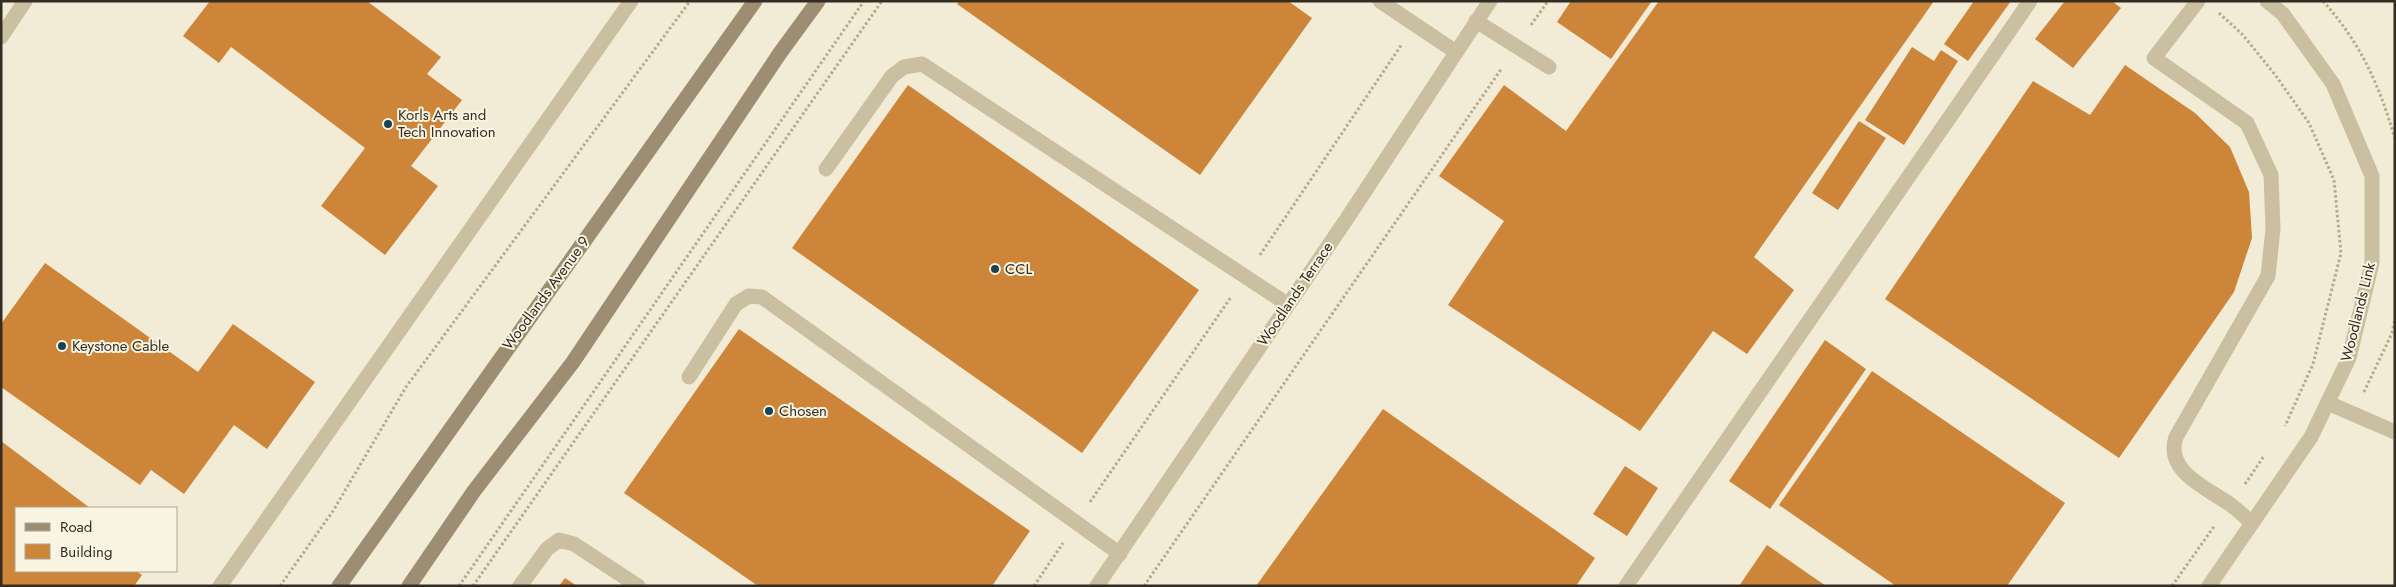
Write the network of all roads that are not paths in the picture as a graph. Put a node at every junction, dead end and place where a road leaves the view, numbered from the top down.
1 (25, 1) edge
2 (631, 1) edge
3 (755, 1) edge
4 (818, 1) edge
5 (1380, 1) edge
6 (1490, 1) edge
7 (2030, 1) edge
8 (2198, 1) edge
9 (2267, 1) edge
10 (1476, 21) junction
11 (1, 37) edge
12 (1456, 52) junction
13 (1549, 67) dead end
14 (826, 169) dead end
15 (1287, 304) junction
16 (689, 377) dead end
17 (2328, 402) junction
18 (2395, 432) edge
19 (2252, 523) junction
20 (1120, 554) junction
21 (220, 586) edge
22 (339, 586) edge
23 (409, 586) edge
24 (520, 586) edge
25 (638, 586) edge
26 (1097, 586) edge
27 (1626, 586) edge
28 (2209, 586) edge

1 - 11 street
2 - 21 street
3 - 22 main road, Woodlands Avenue 9
4 - 23 main road
5 - 12 street
6 - 10 street, Woodlands Terrace
7 - 27 street
8 - 19 street
9 - 17 street, Woodlands Link
10 - 12 street, Woodlands Terrace
10 - 13 street
12 - 15 street, Woodlands Terrace
14 - 15 street
15 - 20 street, Woodlands Terrace
16 - 20 street
17 - 18 street
17 - 19 street, Woodlands Link
19 - 28 street, Woodlands Link
20 - 26 street, Woodlands Terrace
24 - 25 street

